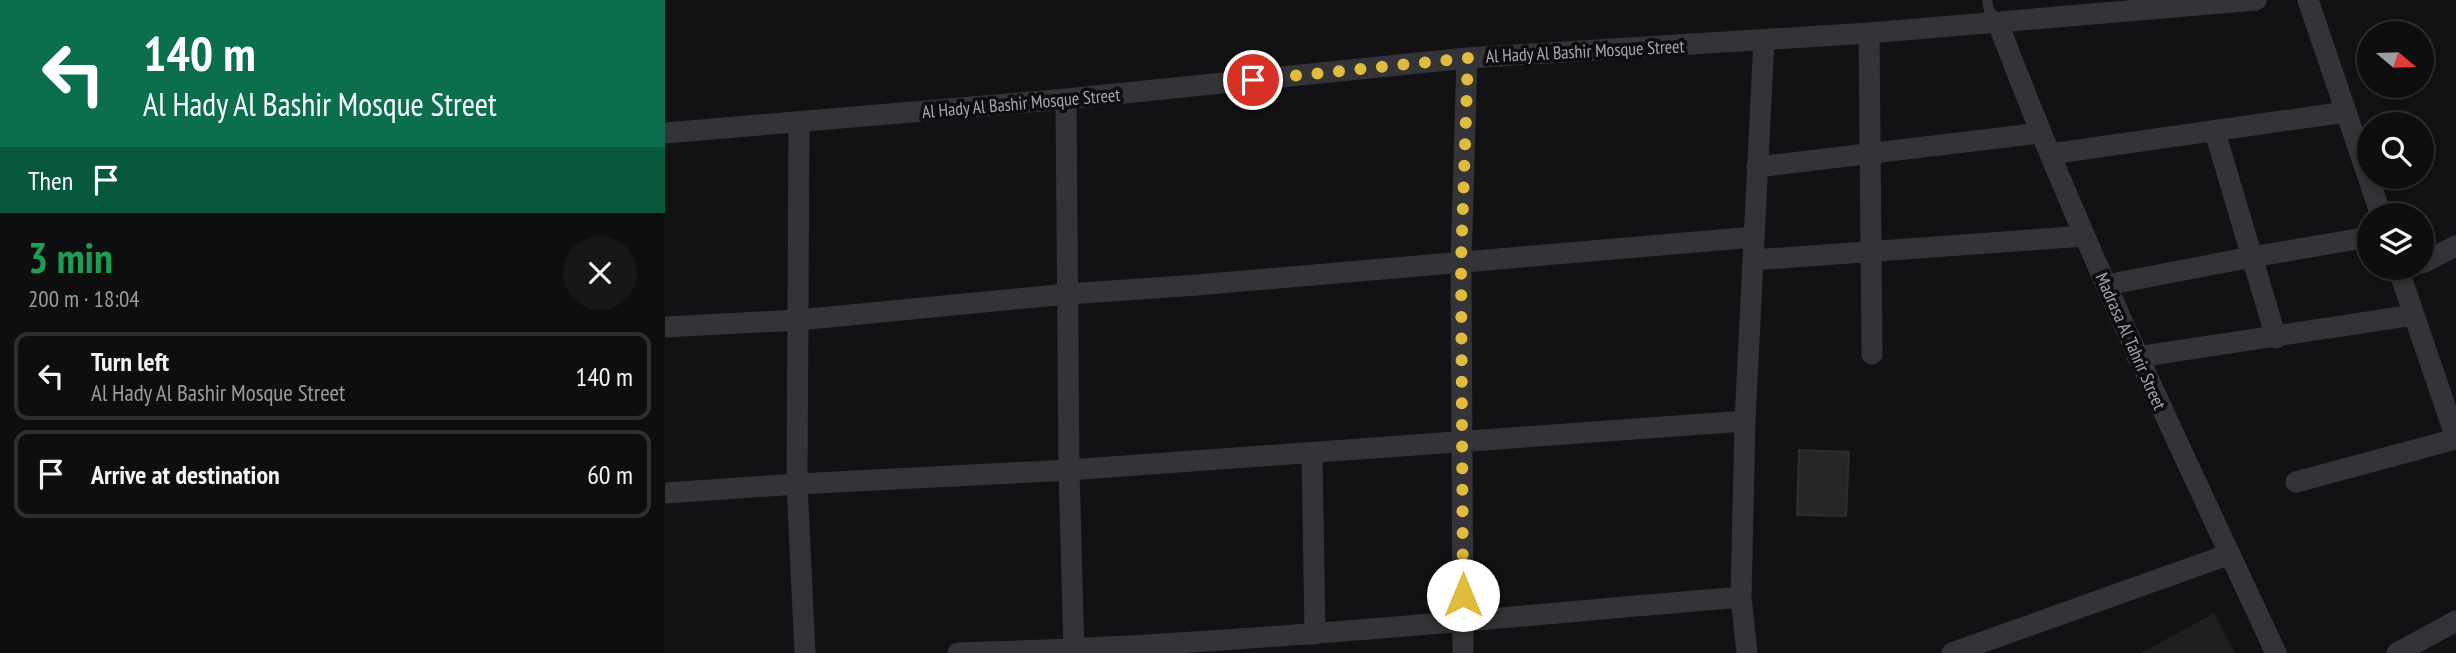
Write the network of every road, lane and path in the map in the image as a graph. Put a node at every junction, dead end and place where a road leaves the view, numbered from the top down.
1 (1987, 0) edge
2 (2256, 0) edge
3 (2308, 0) edge
4 (1999, 23) junction
5 (1869, 33) junction
6 (1764, 40) junction
7 (1468, 58) junction
8 (1066, 99) junction
9 (2346, 112) junction
10 (799, 123) junction
11 (2215, 132) junction
12 (665, 133) edge
13 (2040, 133) junction
14 (1870, 154) junction
15 (2050, 155) junction
16 (1757, 167) junction
17 (2377, 203) edge
18 (2085, 236) junction
19 (1754, 237) junction
20 (2357, 239) edge
21 (2456, 246) edge
22 (1871, 252) junction
23 (2252, 257) junction
24 (2434, 257) edge
25 (1753, 260) junction
26 (1461, 262) junction
27 (2406, 280) edge
28 (2106, 285) junction
29 (1068, 294) junction
30 (2414, 315) junction
31 (798, 320) junction
32 (665, 327) edge
33 (2276, 338) junction
34 (1873, 354) dead end
35 (2137, 357) junction
36 (2448, 386) edge
37 (1745, 421) junction
38 (2456, 439) edge
39 (1462, 442) junction
40 (1312, 453) junction
41 (1069, 470) junction
42 (2296, 482) dead end
43 (797, 484) junction
44 (665, 493) edge
45 (2229, 554) junction
46 (1741, 597) junction
47 (1463, 620) junction
48 (2456, 621) edge
49 (1315, 634) junction
50 (1074, 651) edge
51 (805, 653) edge
52 (958, 653) edge
53 (1463, 653) edge
54 (1747, 653) edge
55 (1952, 653) edge
56 (2276, 653) edge
57 (2397, 653) edge

1 - 4 lane
2 - 4 street, Al Hady Al Bashir Mosque Street
3 - 9 street
4 - 5 street, Al Hady Al Bashir Mosque Street
4 - 13 street, Madrasa Al Tahrir Street
5 - 6 street, Al Hady Al Bashir Mosque Street
5 - 14 street
6 - 7 street, Al Hady Al Bashir Mosque Street
6 - 16 street
7 - 8 street, Al Hady Al Bashir Mosque Street
7 - 26 street
8 - 10 street, Al Hady Al Bashir Mosque Street
8 - 29 street
9 - 11 street
9 - 17 street
10 - 12 street, Al Hady Al Bashir Mosque Street
10 - 31 street
11 - 15 street
11 - 23 street
13 - 14 street
13 - 15 street, Madrasa Al Tahrir Street
14 - 16 street
14 - 22 street
15 - 18 street, Madrasa Al Tahrir Street
16 - 19 street
18 - 22 street
18 - 28 street, Madrasa Al Tahrir Street
19 - 25 street
19 - 26 street
20 - 23 street
21 - 24 street
22 - 25 street
22 - 34 street
23 - 28 street
23 - 33 street
25 - 37 street
26 - 29 street
26 - 39 street
27 - 30 street
28 - 35 street, Madrasa Al Tahrir Street
29 - 31 street
29 - 41 street
30 - 33 street
30 - 36 street
31 - 32 street
31 - 43 street
33 - 35 street
35 - 45 street, Madrasa Al Tahrir Street
36 - 38 street
37 - 39 street
37 - 46 street
38 - 42 street
39 - 40 street
39 - 47 street
40 - 41 street
40 - 49 street
41 - 43 street
41 - 50 street
43 - 44 street
43 - 51 street
45 - 55 street
45 - 56 street, Madrasa Al Tahrir Street
46 - 47 street
46 - 54 street
47 - 49 street
47 - 53 street
48 - 57 street
49 - 50 street
50 - 52 street

